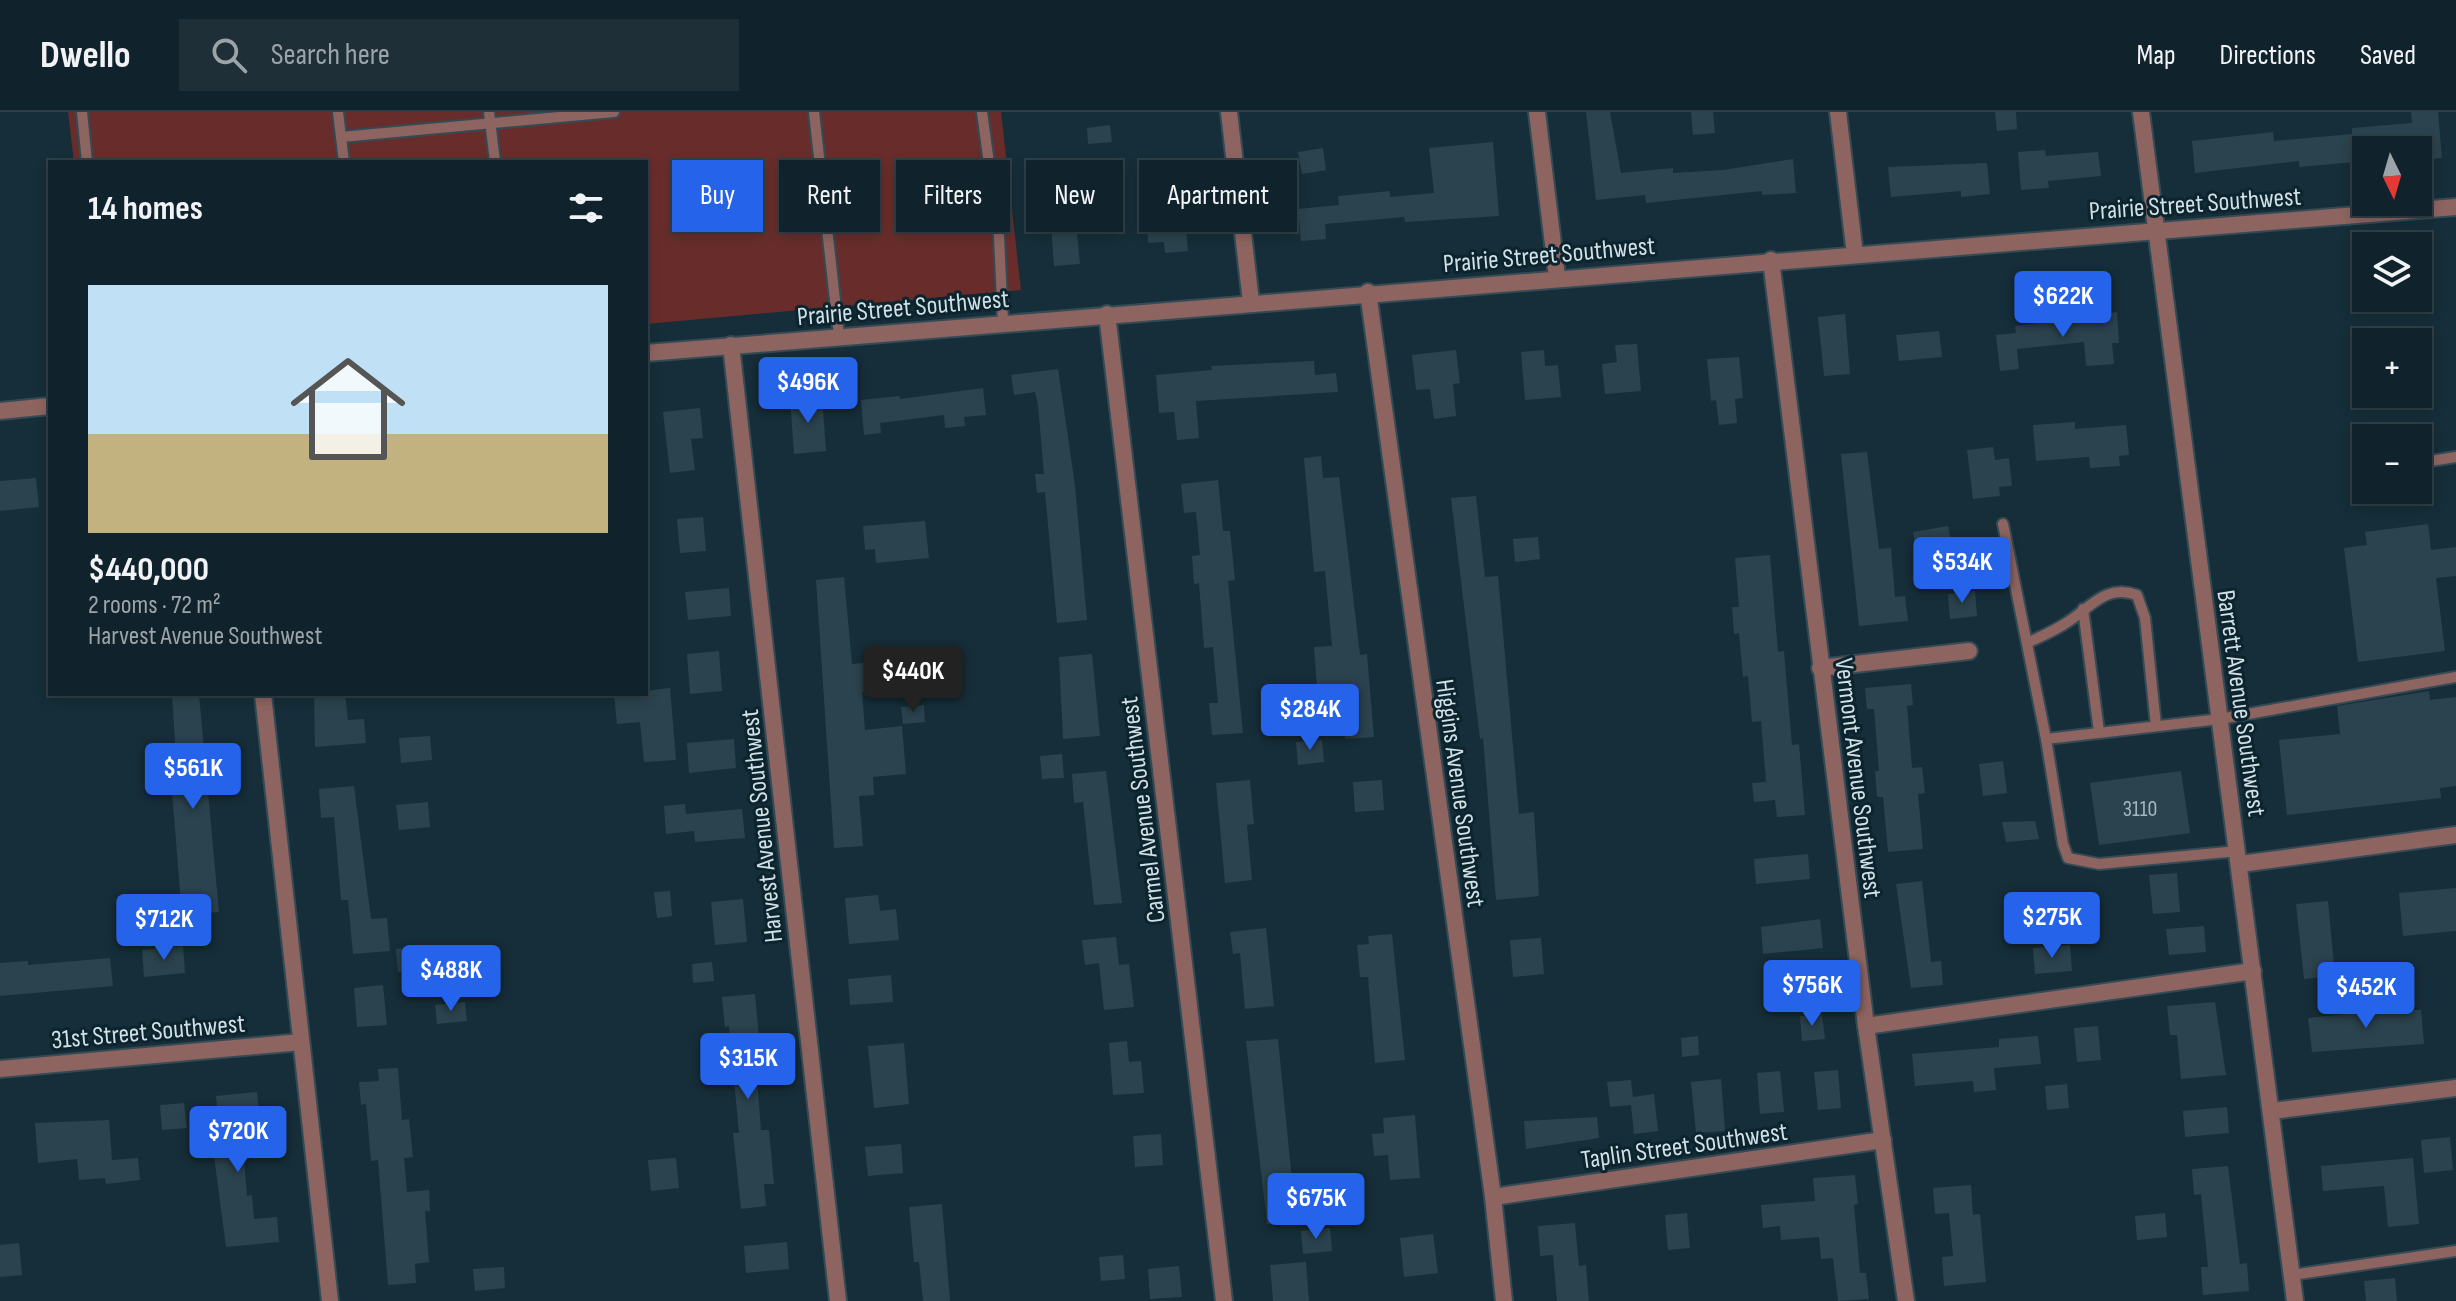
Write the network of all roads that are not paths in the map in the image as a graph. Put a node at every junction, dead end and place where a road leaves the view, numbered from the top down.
1 (82, 112) edge
2 (338, 112) edge
3 (614, 112) edge
4 (814, 112) edge
5 (982, 112) edge
6 (1229, 112) edge
7 (1537, 112) edge
8 (1838, 112) edge
9 (2141, 112) edge
10 (490, 118) edge
11 (341, 137) junction
12 (87, 160) edge
13 (344, 160) edge
14 (495, 160) edge
15 (2456, 207) edge
16 (2155, 229) junction
17 (1855, 255) junction
18 (1771, 260) junction
19 (1557, 277) junction
20 (1368, 292) junction
21 (1251, 302) junction
22 (1107, 314) junction
23 (1003, 322) junction
24 (839, 336) junction
25 (731, 345) junction
26 (648, 353) edge
27 (48, 406) edge
28 (0, 411) edge
29 (2456, 457) edge
30 (2432, 461) edge
31 (2003, 524) dead end
32 (2083, 609) junction
33 (2027, 643) junction
34 (1969, 651) dead end
35 (1820, 668) junction
36 (2456, 677) edge
37 (263, 696) edge
38 (2220, 719) junction
39 (2156, 726) junction
40 (2099, 732) junction
41 (2046, 739) junction
42 (2456, 835) edge
43 (2239, 858) junction
44 (2253, 971) junction
45 (1866, 1026) junction
46 (301, 1042) junction
47 (0, 1069) edge
48 (2456, 1088) edge
49 (2272, 1111) junction
50 (1883, 1140) junction
51 (1493, 1197) junction
52 (2456, 1251) edge
53 (2292, 1275) junction
54 (330, 1301) edge
55 (838, 1301) edge
56 (1224, 1301) edge
57 (1504, 1301) edge
58 (1906, 1301) edge
59 (2295, 1301) edge

1 - 12 lane
2 - 11 lane
3 - 10 lane
4 - 24 lane
5 - 23 lane
6 - 21 street
7 - 19 street
8 - 17 street
9 - 16 street, Barrett Avenue Southwest
10 - 11 lane
10 - 14 lane
11 - 13 lane
15 - 16 street, Prairie Street Southwest
16 - 17 street, Prairie Street Southwest
16 - 38 street, Barrett Avenue Southwest
17 - 18 street, Prairie Street Southwest
18 - 19 street, Prairie Street Southwest
18 - 35 street, Vermont Avenue Southwest
19 - 20 street, Prairie Street Southwest
20 - 21 street, Prairie Street Southwest
20 - 51 street, Higgins Avenue Southwest
21 - 22 street, Prairie Street Southwest
22 - 23 street, Prairie Street Southwest
22 - 56 street, Carmel Avenue Southwest
23 - 24 street, Prairie Street Southwest
24 - 25 street, Prairie Street Southwest
25 - 26 street, Prairie Street Southwest
25 - 55 street, Harvest Avenue Southwest
27 - 28 street
29 - 30 lane
31 - 33 lane
32 - 33 lane
32 - 39 lane
32 - 40 lane
33 - 41 lane
34 - 35 street
35 - 45 street, Vermont Avenue Southwest
36 - 38 lane
37 - 46 street
38 - 39 lane
38 - 43 street, Barrett Avenue Southwest
39 - 40 lane
40 - 41 lane
41 - 43 lane
42 - 43 street
43 - 44 street, Barrett Avenue Southwest
44 - 45 street
44 - 49 street, Barrett Avenue Southwest
45 - 50 street, Vermont Avenue Southwest
46 - 47 street, 31st Street Southwest
46 - 54 street
48 - 49 street
49 - 53 street, Barrett Avenue Southwest
50 - 51 street, Taplin Street Southwest
50 - 58 street, Vermont Avenue Southwest
51 - 57 street, Higgins Avenue Southwest
52 - 53 lane
53 - 59 street, Barrett Avenue Southwest

